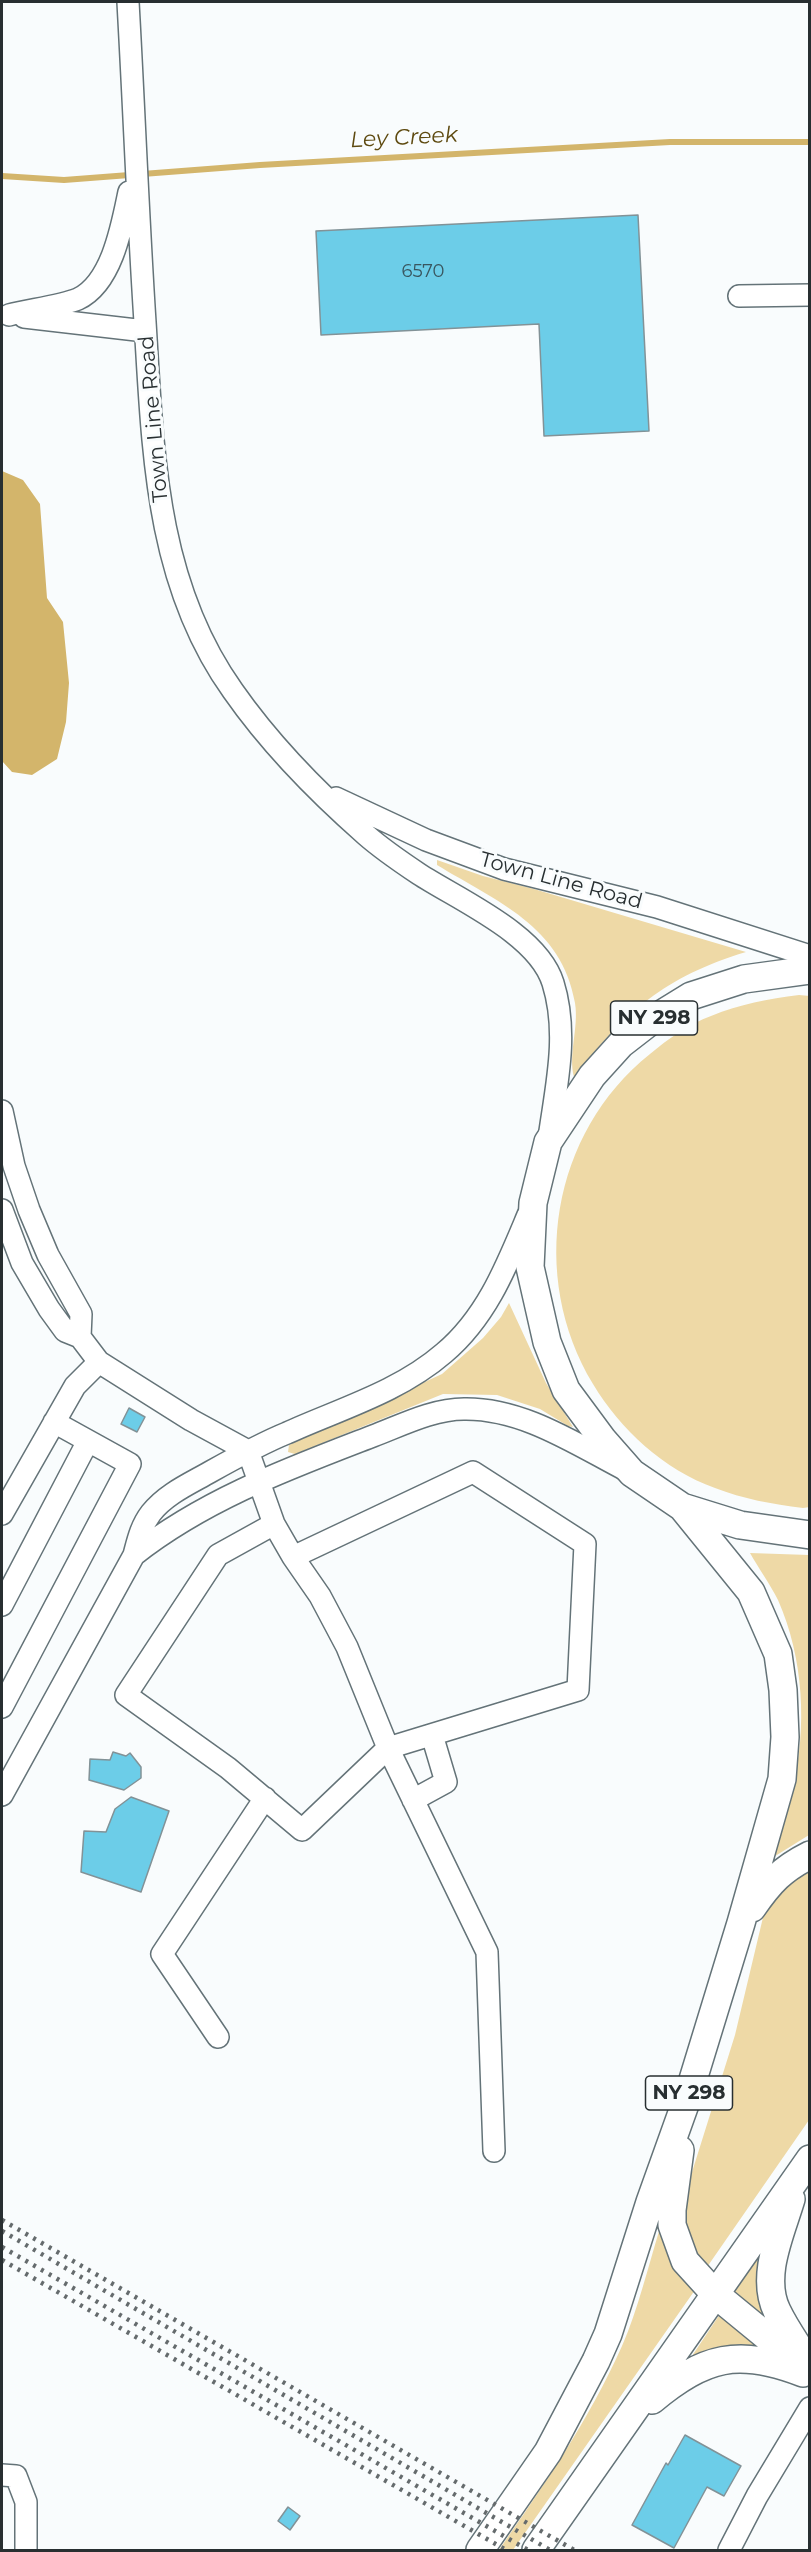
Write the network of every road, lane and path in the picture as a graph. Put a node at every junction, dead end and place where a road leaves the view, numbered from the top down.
1 (128, 2) edge
2 (130, 217) junction
3 (739, 296) dead end
4 (810, 296) edge
5 (5, 314) edge
6 (146, 331) junction
7 (319, 790) junction
8 (810, 956) edge
9 (810, 970) edge
10 (2, 1111) edge
11 (548, 1142) junction
12 (533, 1203) junction
13 (2, 1210) edge
14 (80, 1338) junction
15 (99, 1362) junction
16 (54, 1422) junction
17 (88, 1441) junction
18 (248, 1451) junction
19 (632, 1473) junction
20 (261, 1483) junction
21 (682, 1507) junction
22 (2, 1514) edge
23 (274, 1524) junction
24 (810, 1535) edge
25 (134, 1555) junction
26 (293, 1557) junction
27 (2, 1605) edge
28 (2, 1707) edge
29 (432, 1735) junction
30 (388, 1748) junction
31 (2, 1795) edge
32 (265, 1798) junction
33 (413, 1800) junction
34 (810, 1855) edge
35 (741, 1923) junction
36 (218, 2037) dead end
37 (688, 2096) junction
38 (494, 2151) dead end
39 (804, 2167) edge
40 (715, 2294) junction
41 (810, 2365) edge
42 (810, 2374) edge
43 (810, 2408) edge
44 (628, 2420) junction
45 (2, 2475) edge
46 (26, 2550) edge
47 (480, 2550) edge
48 (536, 2550) edge
49 (729, 2550) edge

1 - 2 street
2 - 5 street
2 - 6 street, Town Line Road
3 - 4 street
5 - 6 street
6 - 7 street, Town Line Road
7 - 8 street, Town Line Road
7 - 11 street, Town Line Road
9 - 11 main road, NY 298
10 - 14 street
11 - 12 main road, NY 298
12 - 18 street
12 - 19 main road, NY 298
13 - 14 street
14 - 15 street
15 - 16 street
15 - 18 street
16 - 17 street
16 - 22 street
17 - 27 street
17 - 28 street
18 - 20 street
18 - 25 street
19 - 20 street
19 - 21 main road, NY 298
20 - 23 street
20 - 25 street
21 - 24 main road
21 - 35 main road, NY 298
23 - 26 street
23 - 32 street
25 - 31 street
26 - 29 street
26 - 30 street
29 - 30 street
29 - 33 street
30 - 32 street
30 - 33 street
32 - 36 street
33 - 38 street
34 - 35 main road
35 - 37 main road, NY 298
37 - 40 main road
37 - 47 main road, NY 298
39 - 40 main road
39 - 41 main road
40 - 42 main road
40 - 44 main road
42 - 44 main road
43 - 49 street
44 - 48 main road
45 - 46 street

